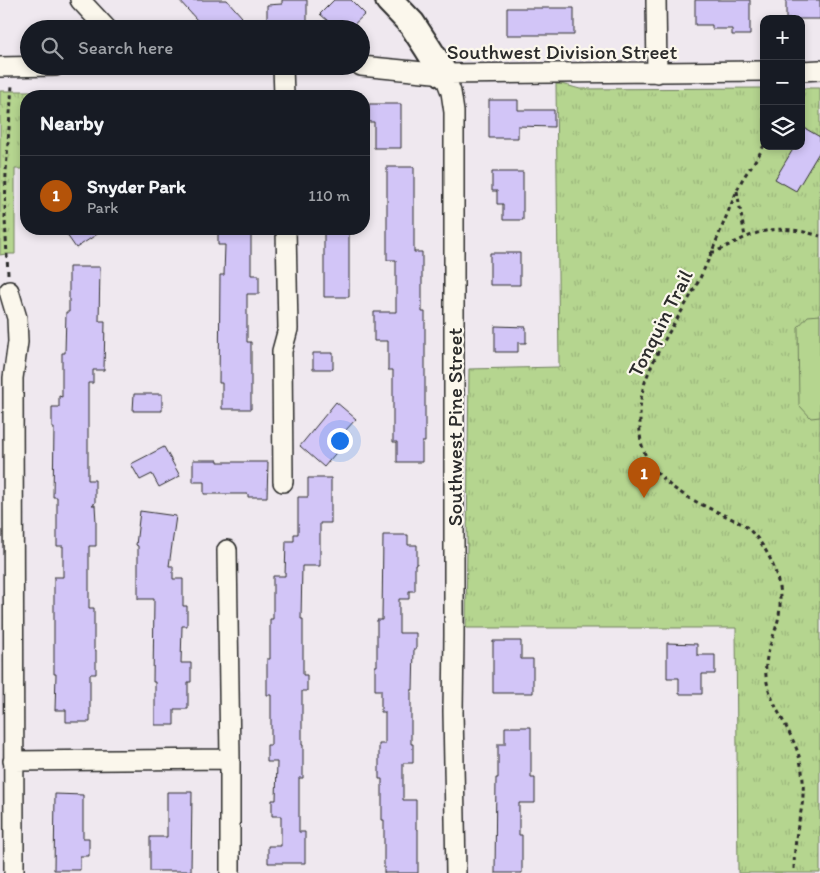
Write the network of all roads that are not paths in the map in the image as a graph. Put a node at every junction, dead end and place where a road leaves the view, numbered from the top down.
1 (80, 0) edge
2 (389, 0) edge
3 (656, 0) edge
4 (99, 20) edge
5 (6, 67) edge
6 (20, 67) edge
7 (370, 67) edge
8 (820, 70) edge
9 (805, 71) edge
10 (760, 72) edge
11 (657, 73) junction
12 (444, 74) junction
13 (283, 75) edge
14 (284, 90) edge
15 (286, 235) edge
16 (9, 292) road end
17 (7, 377) edge
18 (283, 482) dead end
19 (227, 550) dead end
20 (230, 760) junction
21 (13, 761) junction
22 (14, 873) edge
23 (230, 873) edge
24 (456, 873) edge

1 - 4 street
2 - 12 street, Southwest Pine Street
3 - 11 street
5 - 6 street
7 - 12 street, Southwest Division Street
8 - 9 street
10 - 11 street, Southwest Division Street
11 - 12 street, Southwest Division Street
12 - 24 street, Southwest Pine Street
13 - 14 street
15 - 18 street
16 - 17 street
17 - 21 street
19 - 20 street
20 - 21 street
20 - 23 street
21 - 22 street

